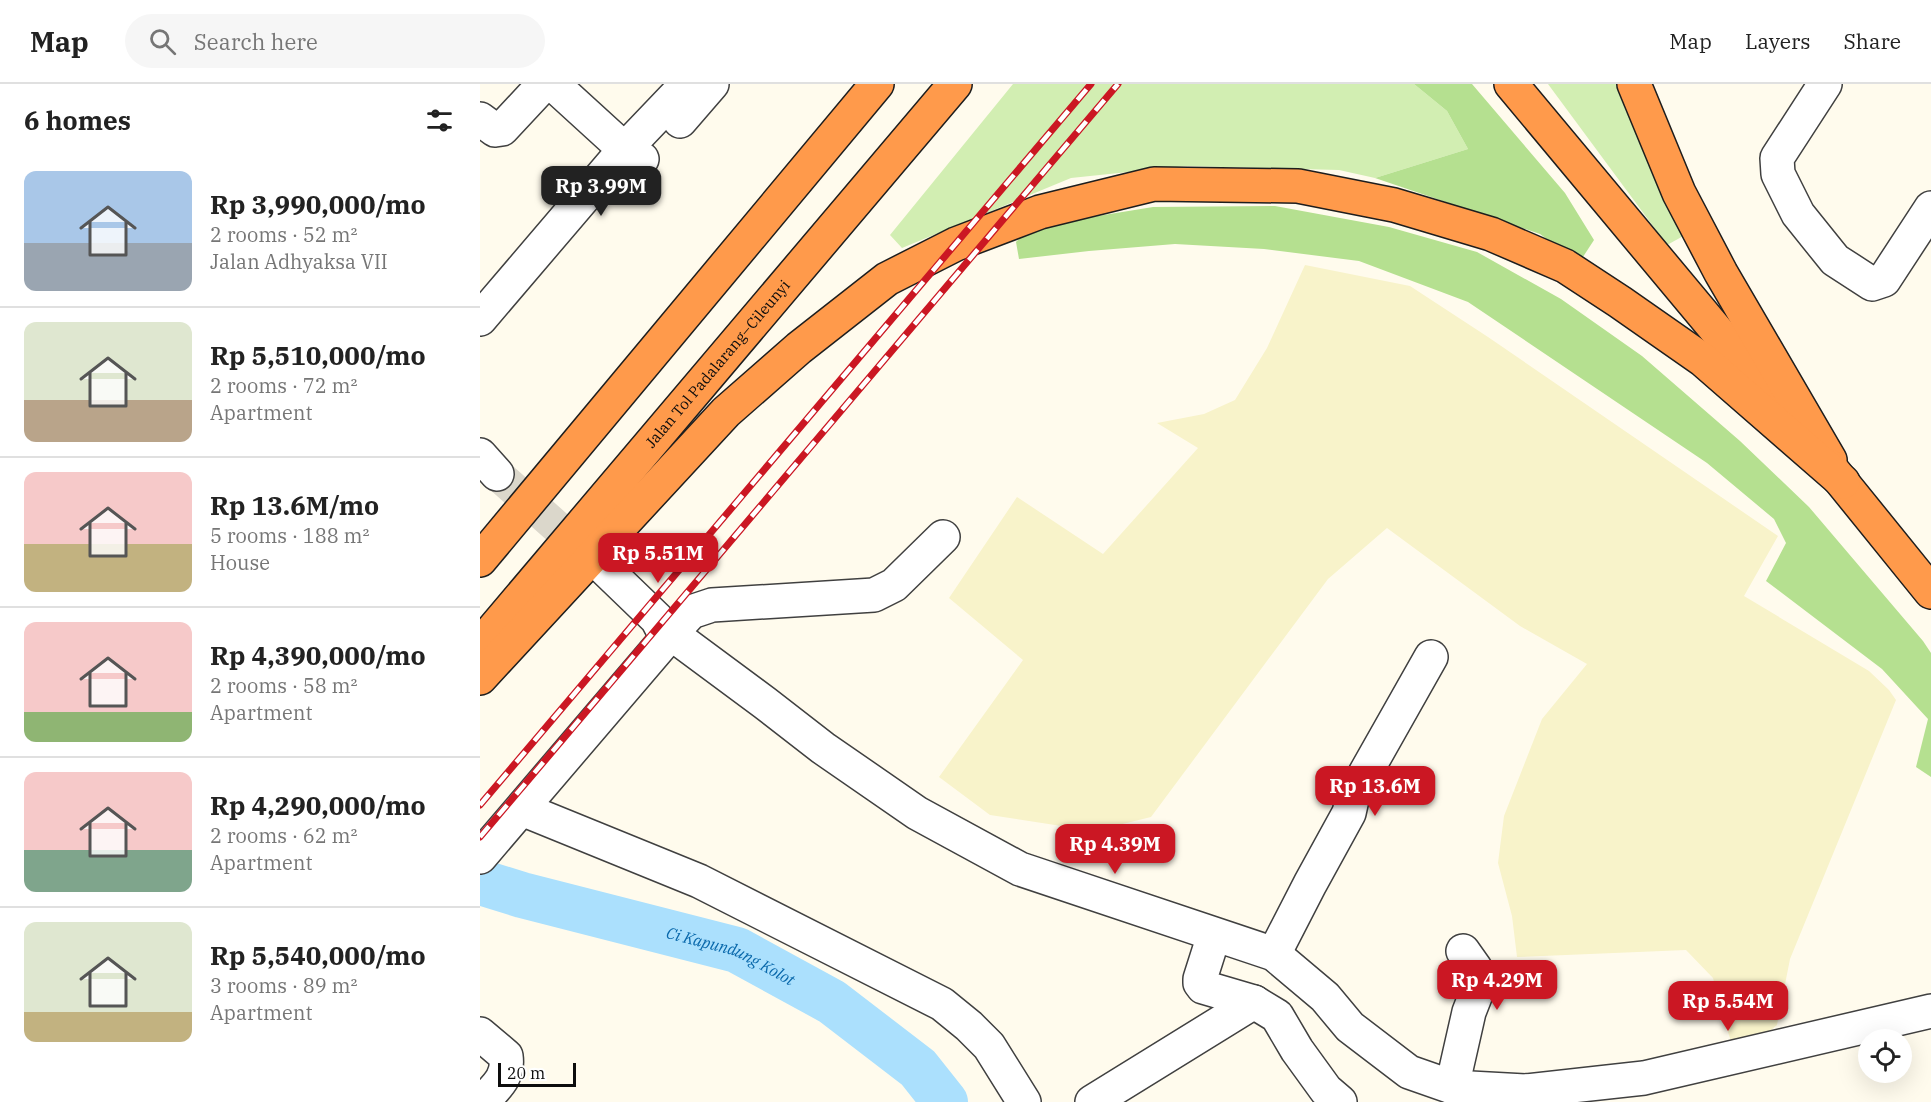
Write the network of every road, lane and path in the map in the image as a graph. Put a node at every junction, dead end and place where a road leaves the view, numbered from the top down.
1 (544, 84) edge
2 (549, 84) edge
3 (687, 84) edge
4 (712, 84) edge
5 (877, 84) edge
6 (955, 84) edge
7 (1511, 84) edge
8 (1634, 84) edge
9 (1825, 84) edge
10 (480, 119) edge
11 (625, 149) junction
12 (1931, 208) edge
13 (480, 319) edge
14 (1843, 483) junction
15 (944, 537) dead end
16 (480, 560) edge
17 (602, 566) tunnel mouth
18 (1931, 592) edge
19 (667, 638) junction
20 (480, 645) edge
21 (1431, 657) dead end
22 (480, 678) edge
23 (522, 809) junction
24 (488, 848) edge
25 (1214, 935) junction
26 (1463, 951) dead end
27 (1274, 954) junction
28 (1254, 1002) junction
29 (1931, 1011) edge
30 (480, 1034) edge
31 (1452, 1087) junction
32 (1527, 1096) edge
33 (482, 1102) edge
34 (1024, 1102) edge
35 (1092, 1102) edge
36 (1340, 1102) edge

1 - 10 street
2 - 11 street
3 - 11 street
4 - 11 street
5 - 16 highway
6 - 20 highway, Jalan Tol Padalarang–Cileunyi
7 - 14 highway
8 - 14 highway
9 - 12 street
11 - 13 street
14 - 18 highway
14 - 22 highway
15 - 19 street
17 - 19 street
19 - 23 street
19 - 25 street
21 - 27 street
23 - 24 street
23 - 34 street
25 - 27 street
25 - 28 street
26 - 31 street
27 - 31 street
28 - 35 street
28 - 36 street
29 - 32 street
30 - 33 street
31 - 32 street

